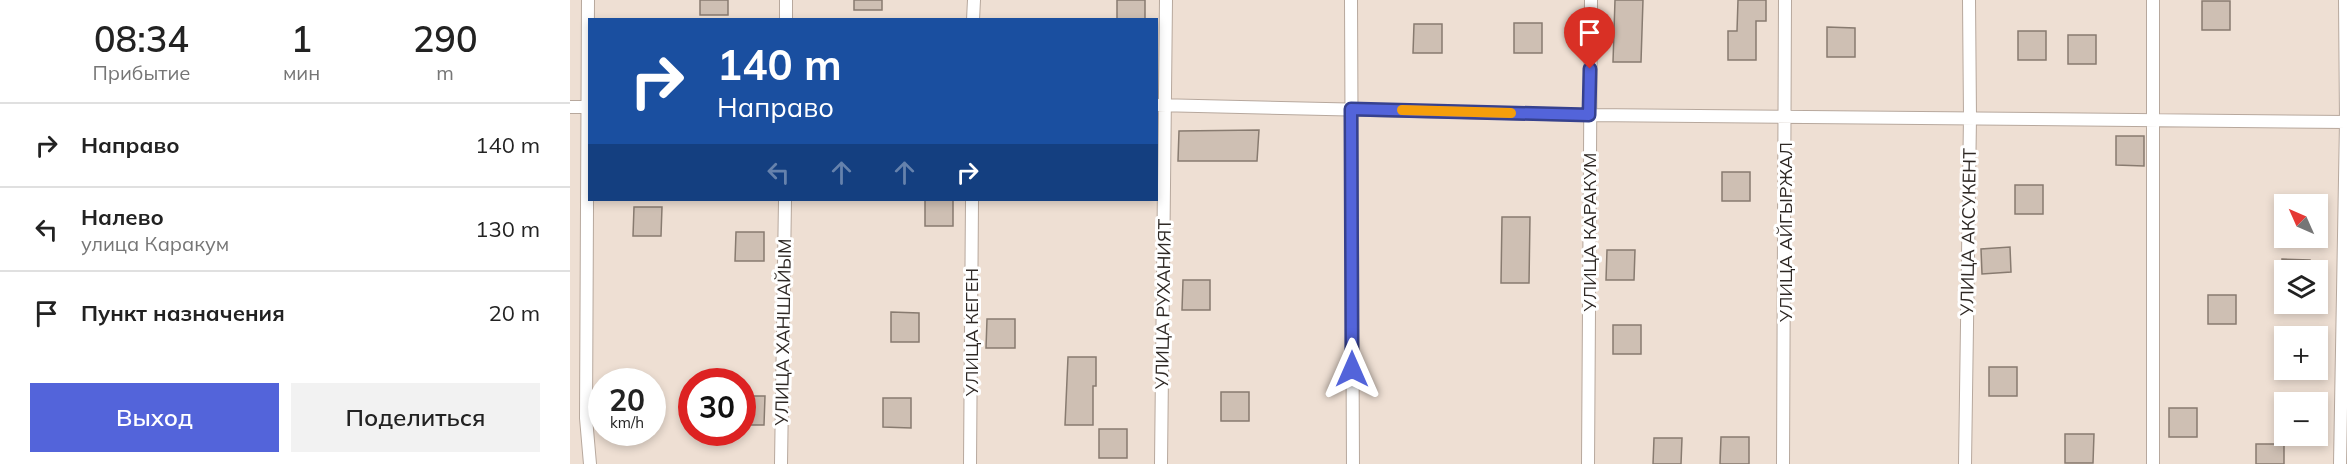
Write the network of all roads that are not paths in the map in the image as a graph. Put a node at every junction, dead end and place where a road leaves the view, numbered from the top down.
1 (588, 0) edge
2 (786, 0) edge
3 (974, 0) edge
4 (1166, 0) edge
5 (1351, 0) edge
6 (1591, 0) edge
7 (1785, 0) edge
8 (1969, 0) edge
9 (2152, 0) edge
10 (2345, 0) edge
11 (786, 18) edge
12 (974, 18) edge
13 (1161, 105) edge
14 (570, 107) edge
15 (588, 107) edge
16 (1351, 109) junction
17 (1589, 115) junction
18 (1785, 116) junction
19 (1970, 117) junction
20 (2152, 119) junction
21 (2347, 122) edge
22 (785, 201) edge
23 (972, 201) edge
24 (590, 464) edge
25 (781, 464) edge
26 (970, 464) edge
27 (1161, 464) edge
28 (1353, 464) edge
29 (1588, 464) edge
30 (1783, 464) edge
31 (1965, 464) edge
32 (2153, 464) edge
33 (2340, 464) edge

1 - 15 street
2 - 11 street
3 - 12 street
4 - 13 street, УЛИЦА РУХАНИЯТ
5 - 16 street
6 - 17 street, УЛИЦА КАРАКУМ
7 - 18 street, УЛИЦА АЙГЫРЖАЛ
8 - 19 street, УЛИЦА АКСУКЕНТ
9 - 20 street
10 - 21 street
13 - 16 street
13 - 27 street, УЛИЦА РУХАНИЯТ
14 - 15 street
15 - 24 street
16 - 17 street
16 - 28 street
17 - 18 street
17 - 29 street, УЛИЦА КАРАКУМ
18 - 19 street
18 - 30 street, УЛИЦА АЙГЫРЖАЛ
19 - 20 street
19 - 31 street, УЛИЦА АКСУКЕНТ
20 - 21 street
20 - 32 street
21 - 33 street
22 - 25 street, УЛИЦА ХАНШАЙЫМ
23 - 26 street, УЛИЦА КЕГЕН

